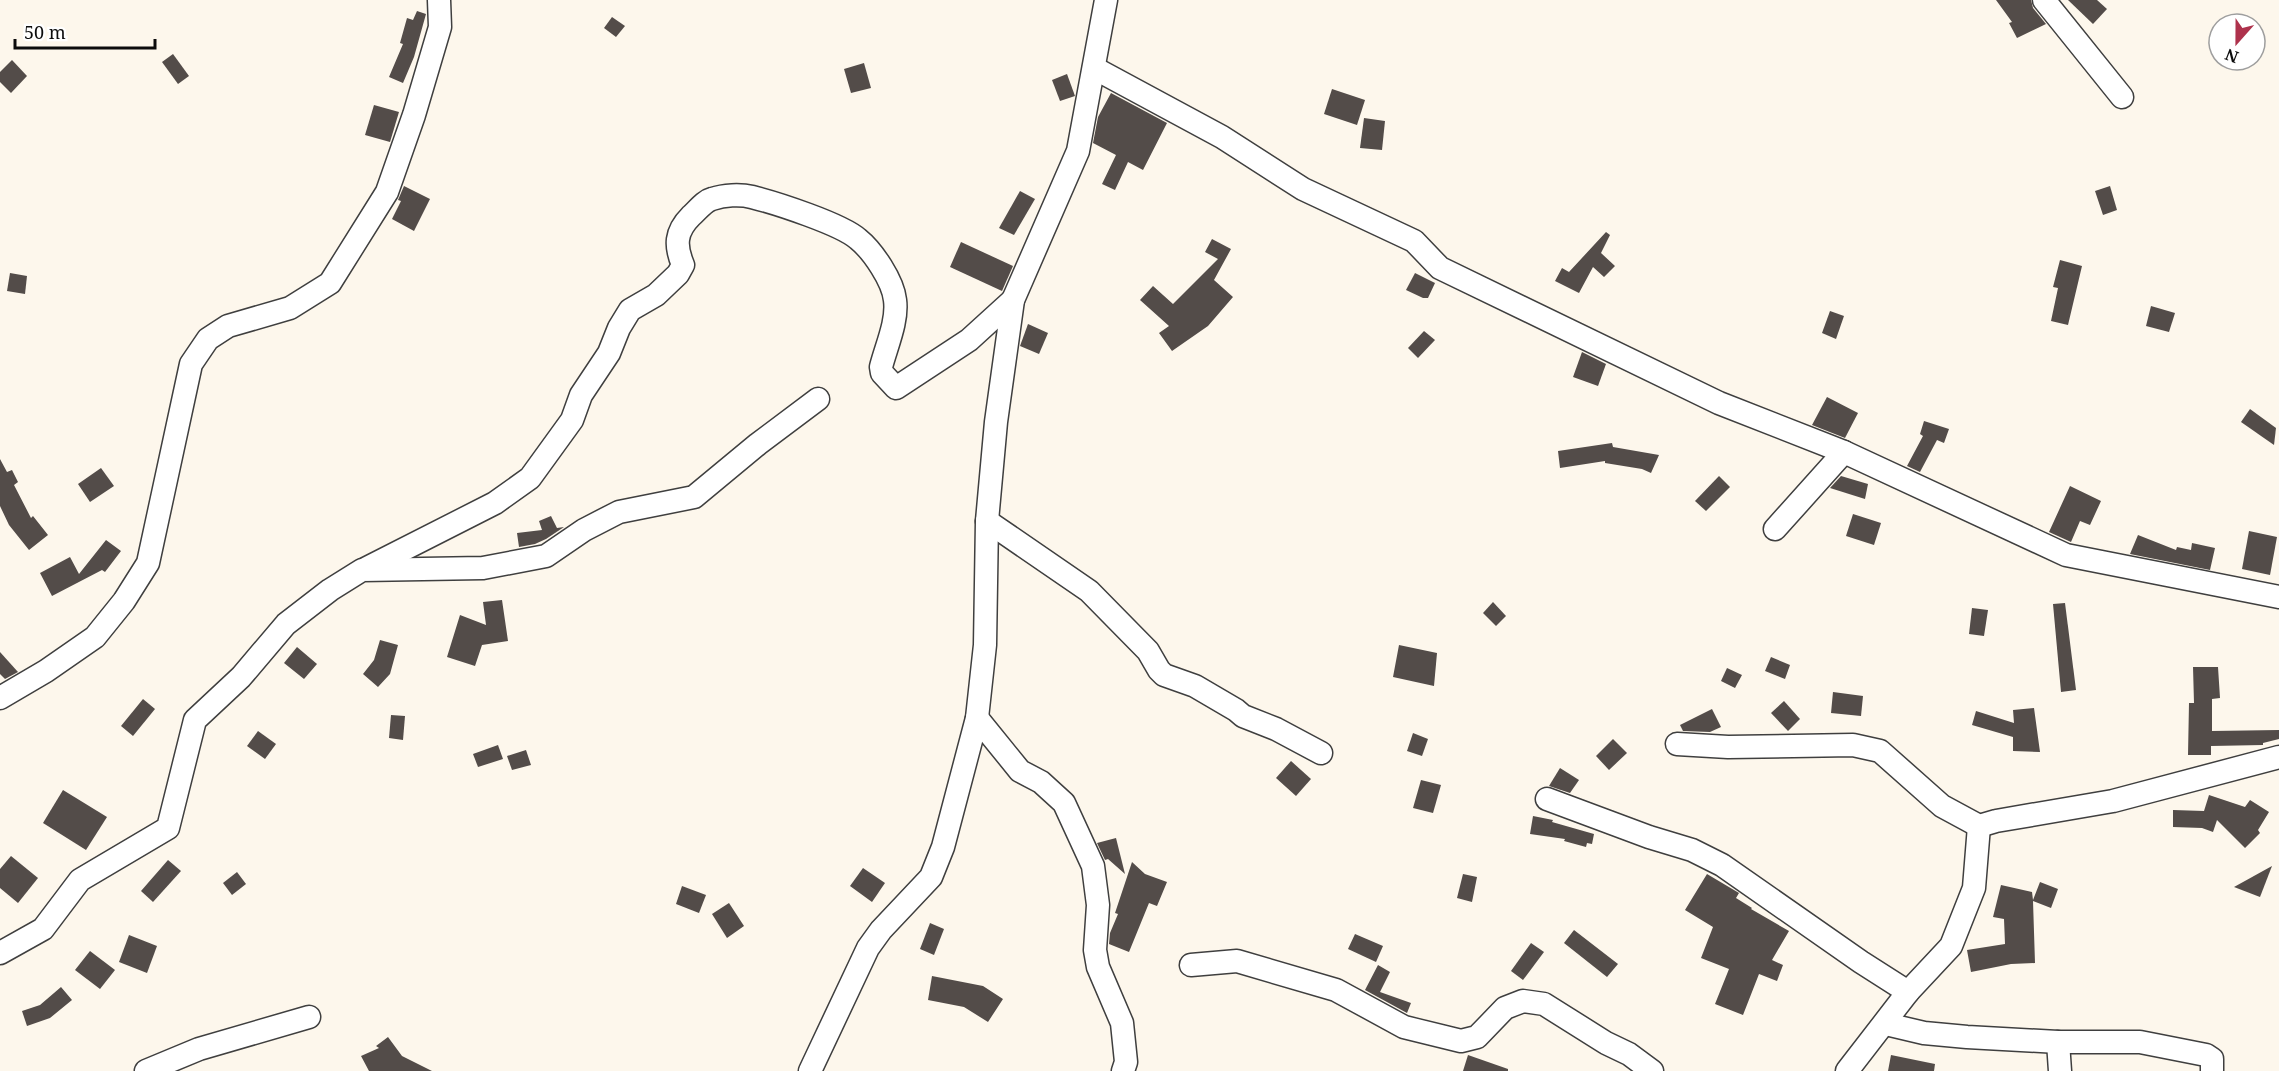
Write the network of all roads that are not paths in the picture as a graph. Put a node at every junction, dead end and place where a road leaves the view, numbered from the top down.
1 (439, 0) edge
2 (1106, 0) edge
3 (2044, 0) edge
4 (1094, 68) junction
5 (2122, 97) dead end
6 (1013, 300) junction
7 (818, 399) dead end
8 (1844, 452) junction
9 (987, 521) junction
10 (1775, 529) dead end
11 (362, 570) junction
12 (2279, 597) edge
13 (0, 698) edge
14 (977, 718) junction
15 (1677, 744) dead end
16 (1321, 753) dead end
17 (2279, 757) edge
18 (1547, 799) dead end
19 (1979, 826) junction
20 (0, 953) edge
21 (1191, 965) dead end
22 (1908, 992) junction
23 (309, 1017) dead end
24 (1886, 1024) junction
25 (2058, 1042) junction
26 (146, 1071) edge
27 (810, 1071) edge
28 (1123, 1071) edge
29 (1652, 1071) edge
30 (1847, 1071) edge
31 (2060, 1071) edge
32 (2212, 1071) edge

1 - 13 street
2 - 4 street
3 - 5 street
4 - 6 street
4 - 8 street
6 - 9 street
6 - 11 street
7 - 11 street
8 - 10 street
8 - 12 street
9 - 14 street
9 - 16 street
11 - 20 street
14 - 27 street
14 - 28 street
15 - 19 street
17 - 19 street
18 - 22 street
19 - 22 street
21 - 29 street
22 - 24 street
23 - 26 street
24 - 25 street
24 - 30 street
25 - 31 street
25 - 32 street

